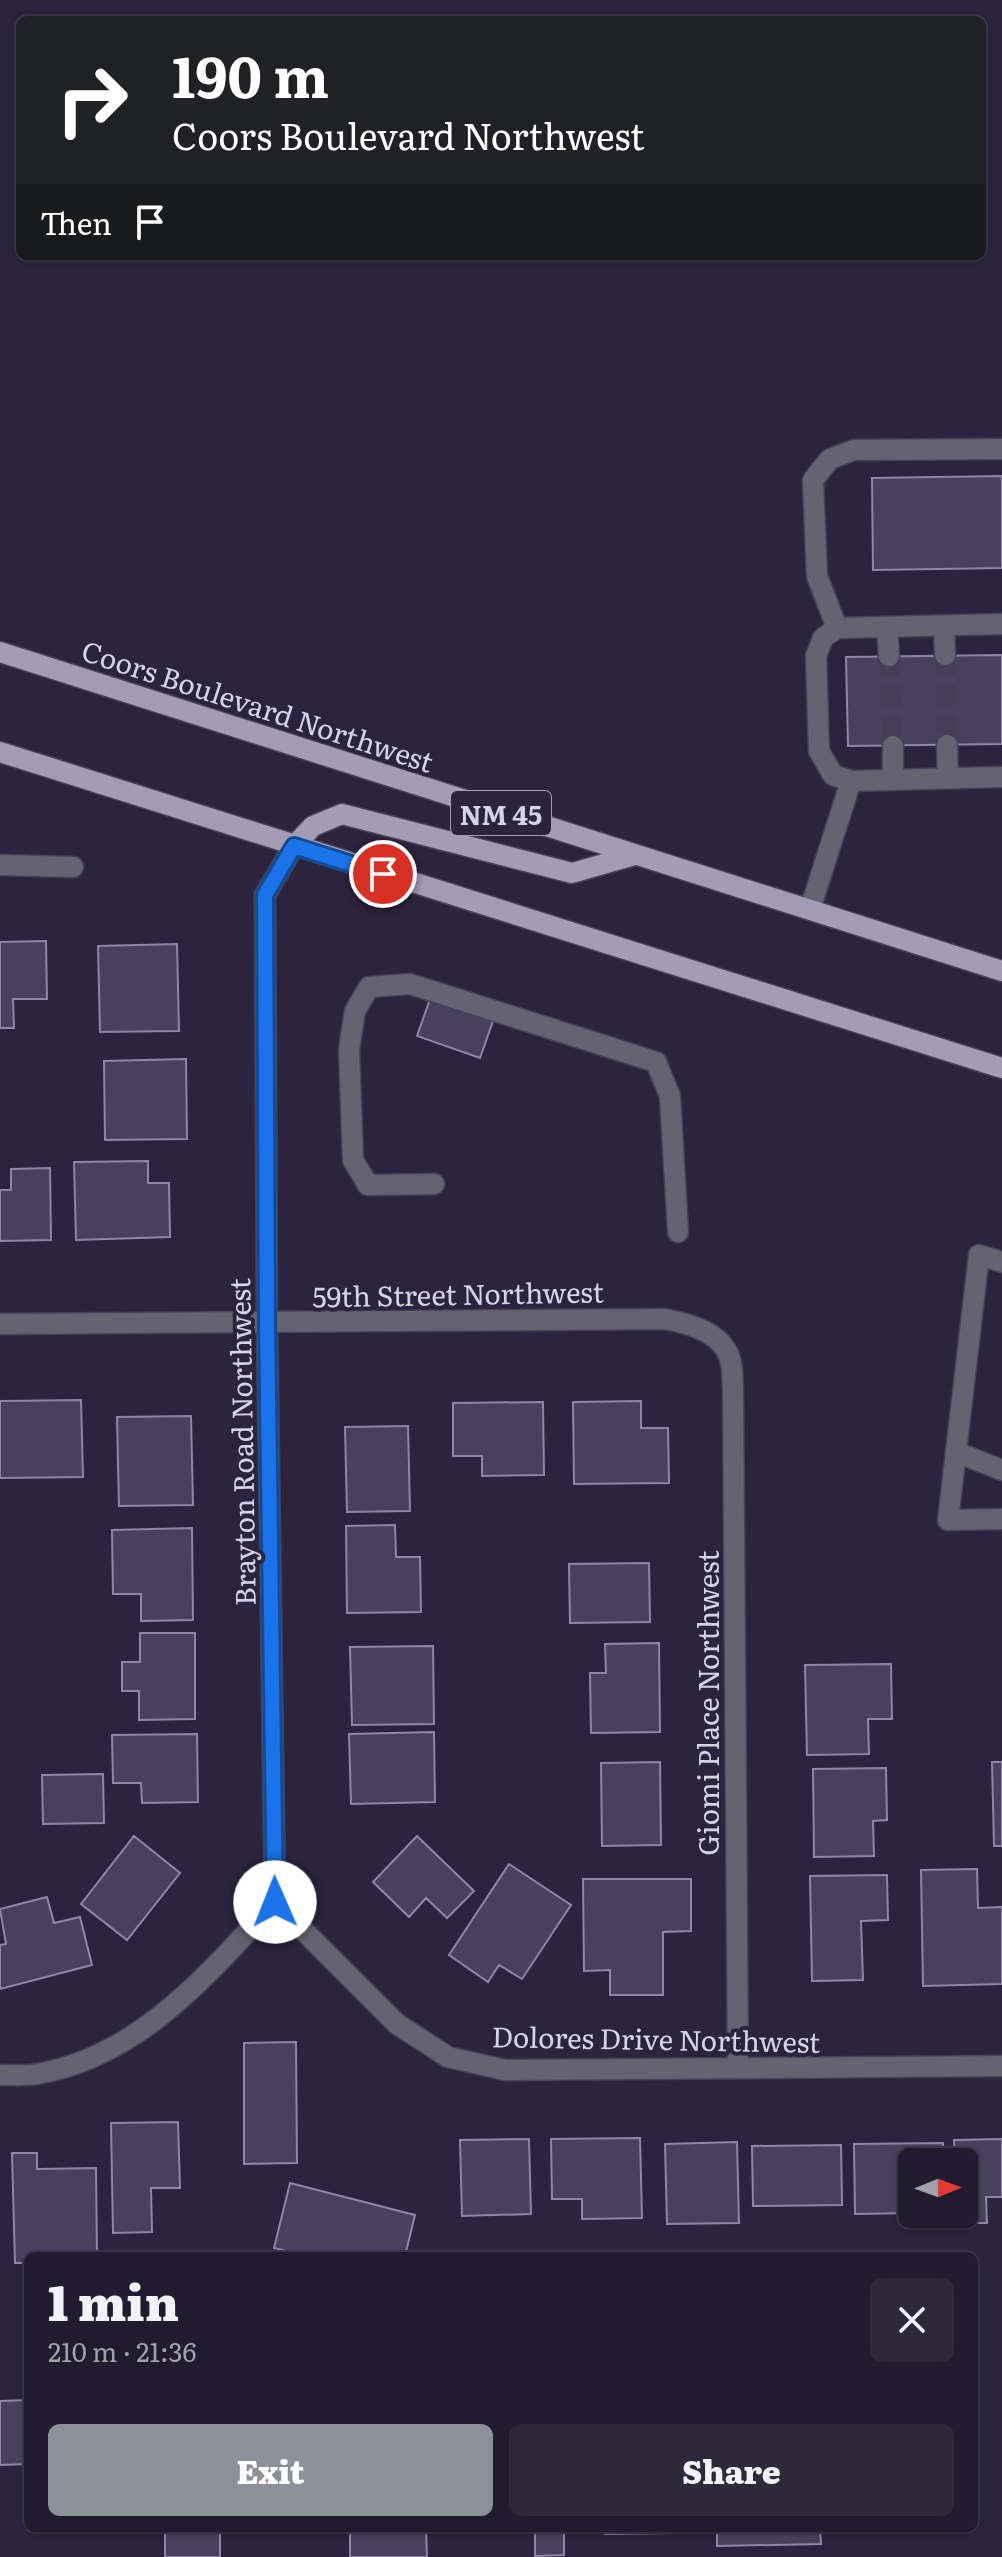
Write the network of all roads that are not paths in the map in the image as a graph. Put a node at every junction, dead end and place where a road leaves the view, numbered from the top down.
1 (1002, 449) edge
2 (1002, 624) edge
3 (944, 626) junction
4 (887, 627) junction
5 (837, 628) junction
6 (0, 652) edge
7 (945, 655) tunnel mouth
8 (889, 656) tunnel mouth
9 (947, 745) tunnel mouth
10 (893, 746) tunnel mouth
11 (0, 752) edge
12 (1002, 777) edge
13 (948, 778) junction
14 (893, 780) junction
15 (851, 781) junction
16 (294, 846) junction
17 (635, 855) junction
18 (0, 865) edge
19 (73, 867) dead end
20 (810, 909) junction
21 (1002, 971) edge
22 (1002, 1068) edge
23 (434, 1184) dead end
24 (678, 1232) dead end
25 (1002, 1262) edge
26 (0, 1324) edge
27 (267, 1324) junction
28 (719, 1340) joint
29 (956, 1452) junction
30 (1002, 1470) edge
31 (1002, 1519) edge
32 (275, 1902) junction
33 (1002, 2066) edge
34 (738, 2068) junction
35 (0, 2075) edge

1 - 5 street
2 - 3 street
3 - 4 street
3 - 7 street
4 - 5 street
4 - 8 street
5 - 15 street
6 - 17 main road, Coors Boulevard Northwest / NM 45
9 - 13 street
10 - 14 street
11 - 16 main road
12 - 13 street
13 - 14 street
14 - 15 street
15 - 20 street
16 - 17 main road
16 - 22 main road
16 - 27 street, Brayton Road Northwest
17 - 20 main road, Coors Boulevard Northwest / NM 45
18 - 19 street
20 - 21 main road, Coors Boulevard Northwest / NM 45
23 - 24 street
25 - 29 street
26 - 27 street, 59th Street Northwest
27 - 28 street, 59th Street Northwest
27 - 32 street, Brayton Road Northwest
28 - 34 street, Giomi Place Northwest
29 - 30 street
29 - 31 street
32 - 34 street, Dolores Drive Northwest
32 - 35 street
33 - 34 street, Dolores Drive Northwest

